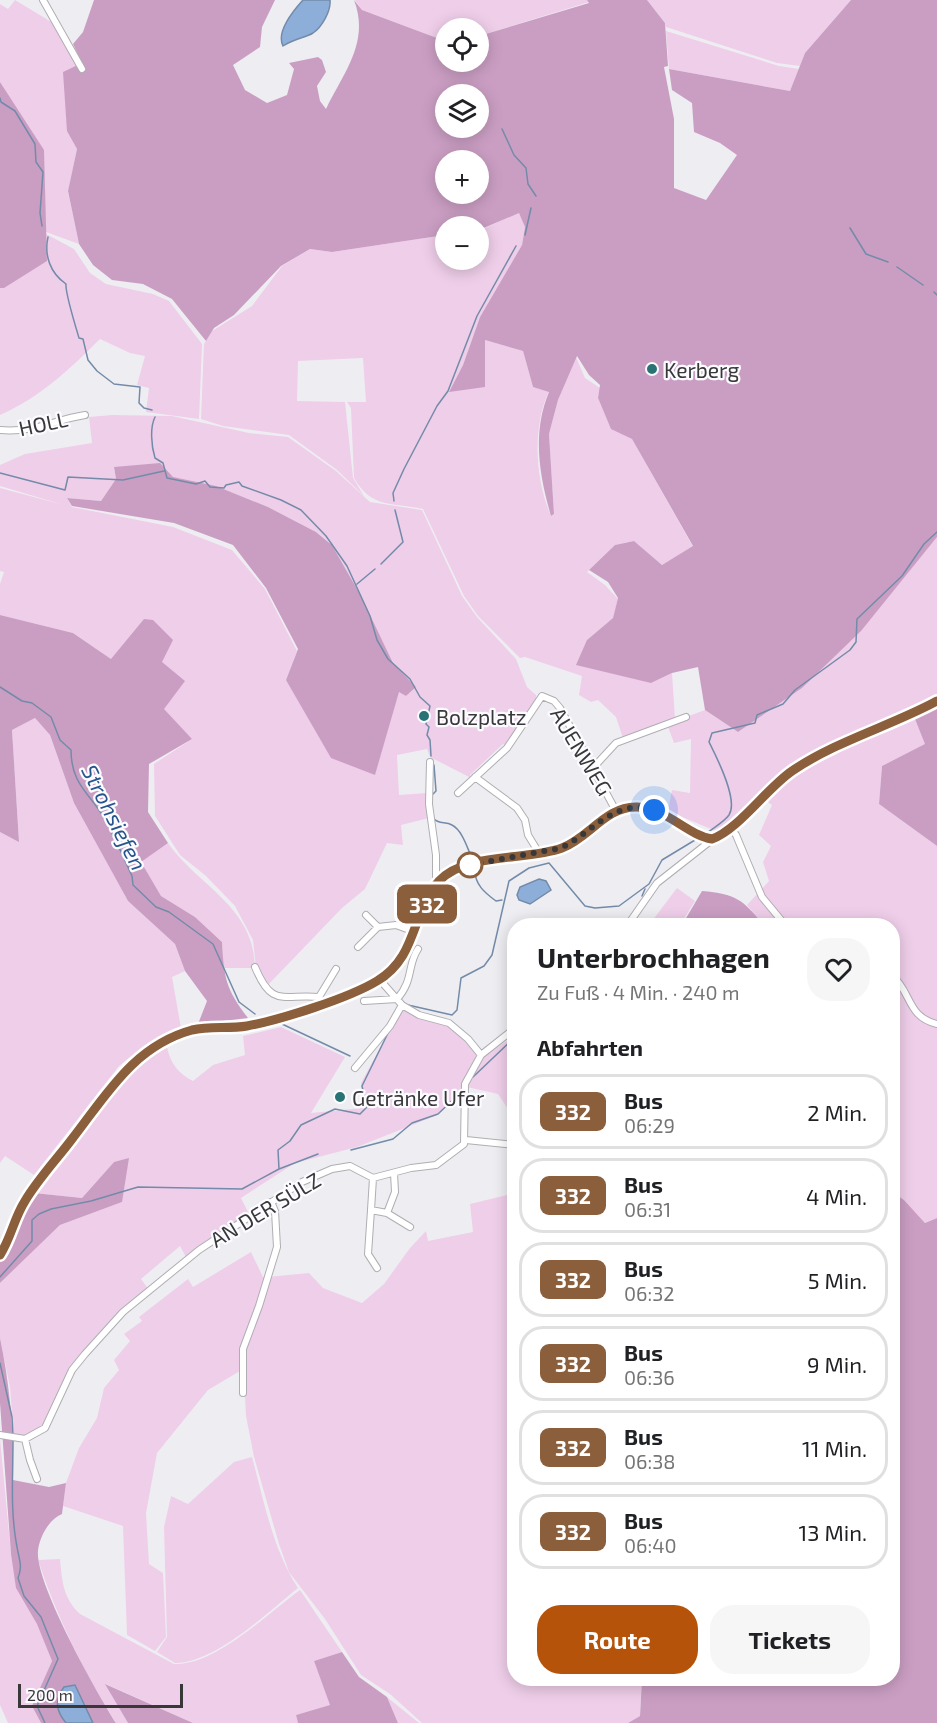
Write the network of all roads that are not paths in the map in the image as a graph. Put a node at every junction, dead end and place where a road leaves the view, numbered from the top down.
1 (44, 0) edge
2 (82, 69) dead end
3 (85, 415) dead end
4 (0, 430) edge
5 (937, 701) edge
6 (686, 717) dead end
7 (430, 762) dead end
8 (592, 769) junction
9 (476, 777) junction
10 (458, 793) dead end
11 (616, 811) junction
12 (730, 827) junction
13 (711, 839) junction
14 (539, 853) junction
15 (436, 886) junction
16 (366, 915) dead end
17 (633, 918) edge
18 (779, 918) edge
19 (378, 927) junction
20 (415, 932) junction
21 (358, 947) dead end
22 (418, 949) dead end
23 (255, 967) dead end
24 (336, 969) dead end
25 (380, 980) junction
26 (900, 982) edge
27 (397, 999) junction
28 (320, 1000) junction
29 (364, 1001) dead end
30 (402, 1005) junction
31 (937, 1024) edge
32 (507, 1035) edge
33 (481, 1055) junction
34 (355, 1068) dead end
35 (466, 1140) junction
36 (507, 1144) edge
37 (394, 1173) junction
38 (373, 1178) junction
39 (271, 1202) junction
40 (371, 1210) junction
41 (387, 1213) junction
42 (411, 1227) dead end
43 (0, 1255) edge
44 (377, 1268) dead end
45 (243, 1393) dead end
46 (0, 1436) edge
47 (26, 1439) junction
48 (37, 1479) dead end

1 - 2 street
3 - 4 street, HOLL
5 - 12 main road
6 - 8 street
7 - 15 street
8 - 9 street, AUENWEG
8 - 11 street, AUENWEG
9 - 10 street
9 - 14 street
11 - 13 main road
11 - 14 main road
12 - 13 main road
12 - 18 street
13 - 17 street
14 - 15 main road
15 - 20 main road
16 - 19 street
19 - 20 street
19 - 21 street
20 - 25 main road
22 - 27 street
23 - 28 street
24 - 28 street
25 - 27 street
25 - 28 main road
26 - 31 street
27 - 29 street
27 - 30 street
28 - 43 main road
30 - 33 street
30 - 34 street
32 - 33 street
33 - 35 street
35 - 36 street
35 - 37 street
37 - 38 street
37 - 41 street
38 - 39 street, AN DER SÜLZ
38 - 40 street
39 - 45 street
39 - 47 street, AN DER SÜLZ
40 - 41 street
40 - 44 street
41 - 42 street
46 - 47 street
47 - 48 street

